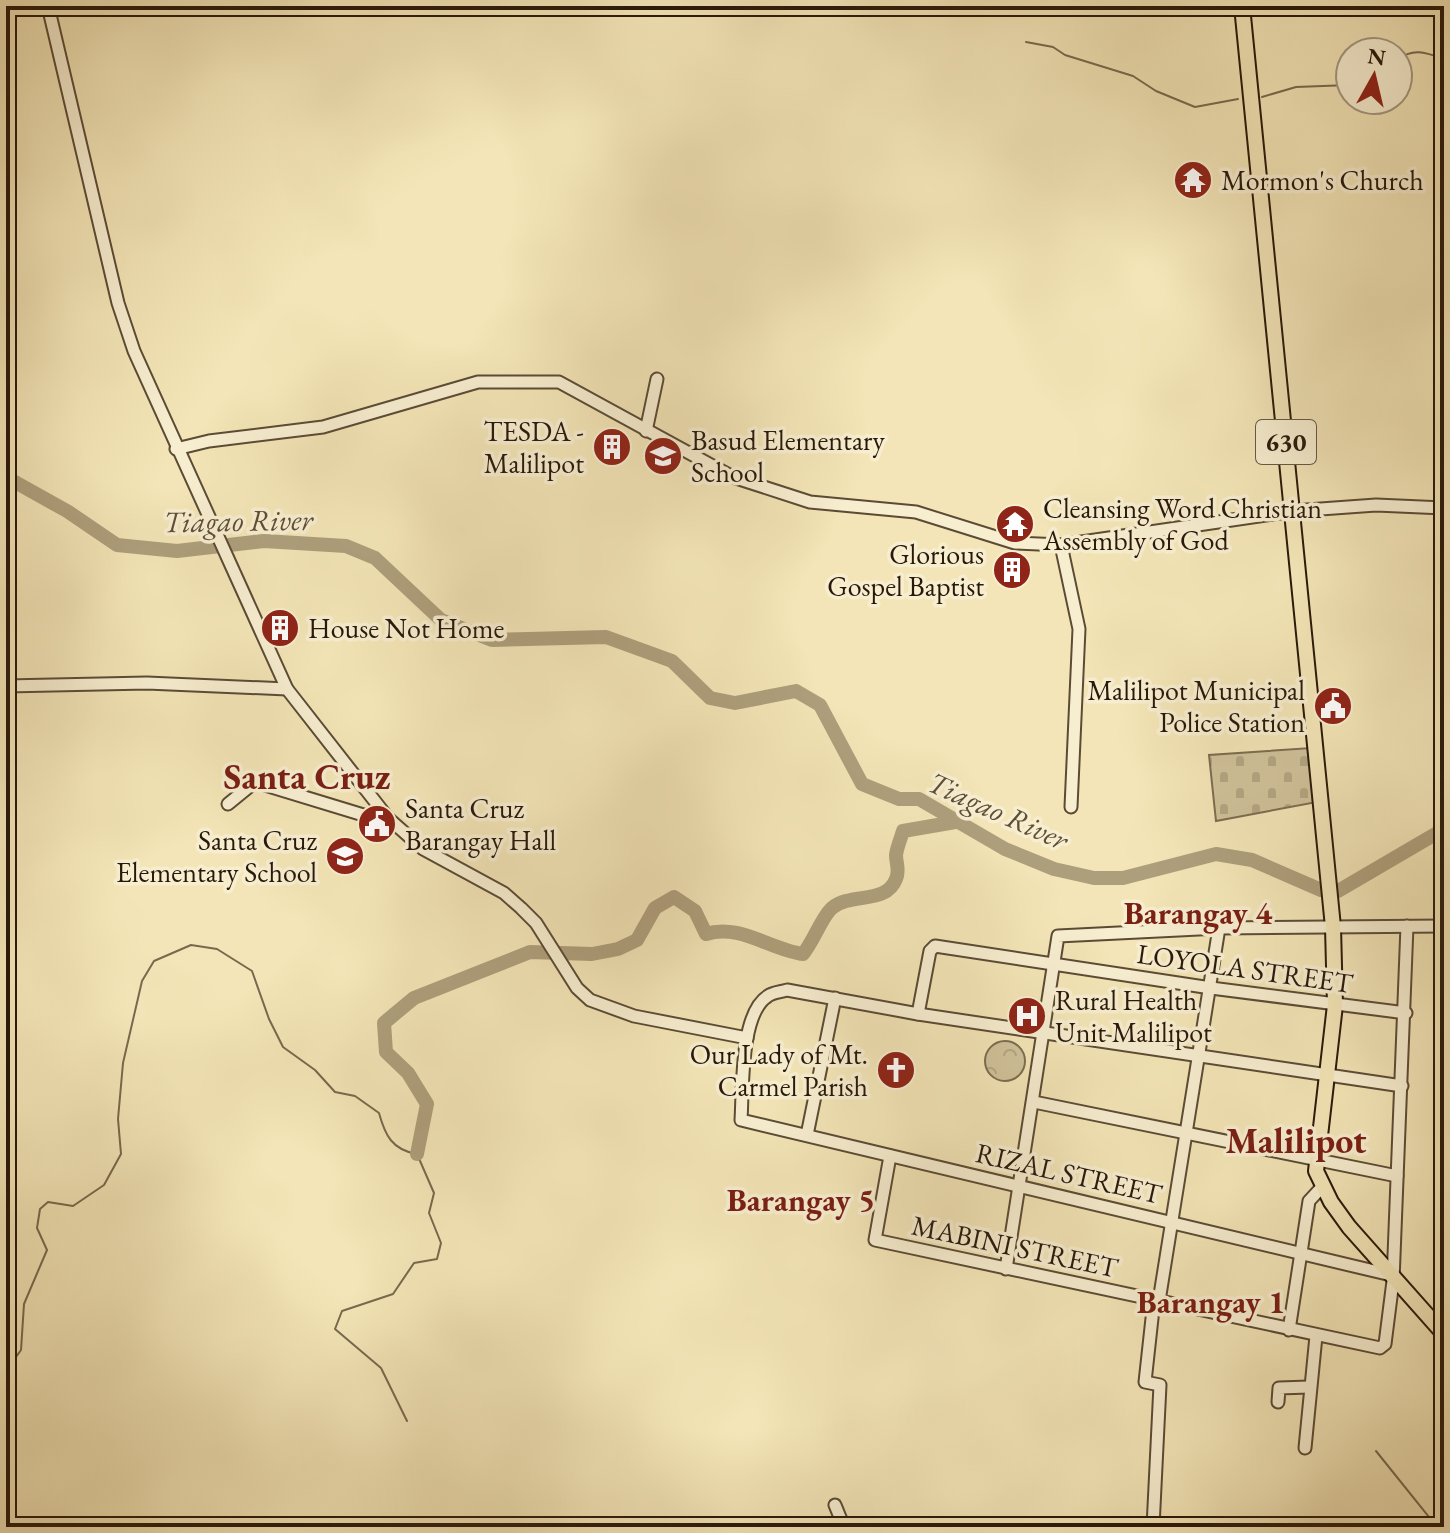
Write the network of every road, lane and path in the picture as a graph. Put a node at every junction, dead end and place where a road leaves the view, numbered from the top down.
1 (48, 6) edge
2 (1242, 6) edge
3 (657, 379) dead end
4 (646, 431) junction
5 (176, 449) junction
6 (1444, 508) edge
7 (1293, 511) junction
8 (1061, 545) junction
9 (6, 686) edge
10 (287, 689) junction
11 (228, 804) dead end
12 (1071, 807) dead end
13 (394, 825) junction
14 (1407, 926) junction
15 (1444, 926) edge
16 (1333, 927) junction
17 (1219, 928) junction
18 (1054, 965) junction
19 (1211, 988) junction
20 (835, 998) junction
21 (1335, 1005) junction
22 (1406, 1013) junction
23 (918, 1014) junction
24 (1045, 1034) junction
25 (747, 1038) junction
26 (1200, 1057) junction
27 (1327, 1075) junction
28 (1402, 1086) junction
29 (1034, 1102) junction
30 (807, 1135) junction
31 (1188, 1135) junction
32 (890, 1156) junction
33 (1315, 1160) junction
34 (1397, 1176) junction
35 (1021, 1185) junction
36 (1322, 1187) junction
37 (1173, 1221) junction
38 (1301, 1252) junction
39 (1006, 1269) junction
40 (1390, 1277) junction
41 (1157, 1300) junction
42 (1289, 1330) junction
43 (1444, 1334) edge
44 (1316, 1336) junction
45 (1309, 1387) junction
46 (1278, 1402) dead end
47 (1305, 1448) dead end
48 (835, 1505) dead end
49 (844, 1527) edge
50 (1153, 1527) edge

1 - 5 street
2 - 7 main road, 630
3 - 4 street
4 - 5 street
4 - 8 street
5 - 10 street
6 - 7 street
7 - 8 street
7 - 16 main road, 630
8 - 12 street
9 - 10 street
10 - 13 street
11 - 13 street
13 - 25 street
14 - 15 street
14 - 16 street
14 - 22 street
16 - 17 street
16 - 21 main road, 630
17 - 18 street
17 - 19 street
18 - 19 street, LOYOLA STREET
18 - 23 street, LOYOLA STREET
18 - 24 street
19 - 21 street, LOYOLA STREET
19 - 26 street
20 - 23 street
20 - 25 street
20 - 30 street
21 - 22 street, LOYOLA STREET
21 - 27 main road, 630
22 - 28 street
23 - 24 street
24 - 26 street
24 - 29 street
25 - 30 street, RIZAL STREET
26 - 27 street
26 - 31 street
27 - 28 street
27 - 33 main road, 630
28 - 34 street
29 - 31 street
29 - 35 street
30 - 32 street, RIZAL STREET
31 - 33 street
31 - 37 street
32 - 35 street, RIZAL STREET
32 - 39 street, MABINI STREET
33 - 34 street
33 - 36 main road, 630
34 - 40 street
35 - 37 street, RIZAL STREET
35 - 39 street
36 - 38 street
36 - 40 main road, 630
37 - 38 street, RIZAL STREET
37 - 41 street
38 - 40 street, RIZAL STREET
38 - 42 street
39 - 41 street, MABINI STREET
40 - 43 main road, 630
40 - 44 street, MABINI STREET
41 - 42 street, MABINI STREET
41 - 50 street
42 - 44 street, MABINI STREET
44 - 45 street
45 - 46 street
45 - 47 street
48 - 49 street

